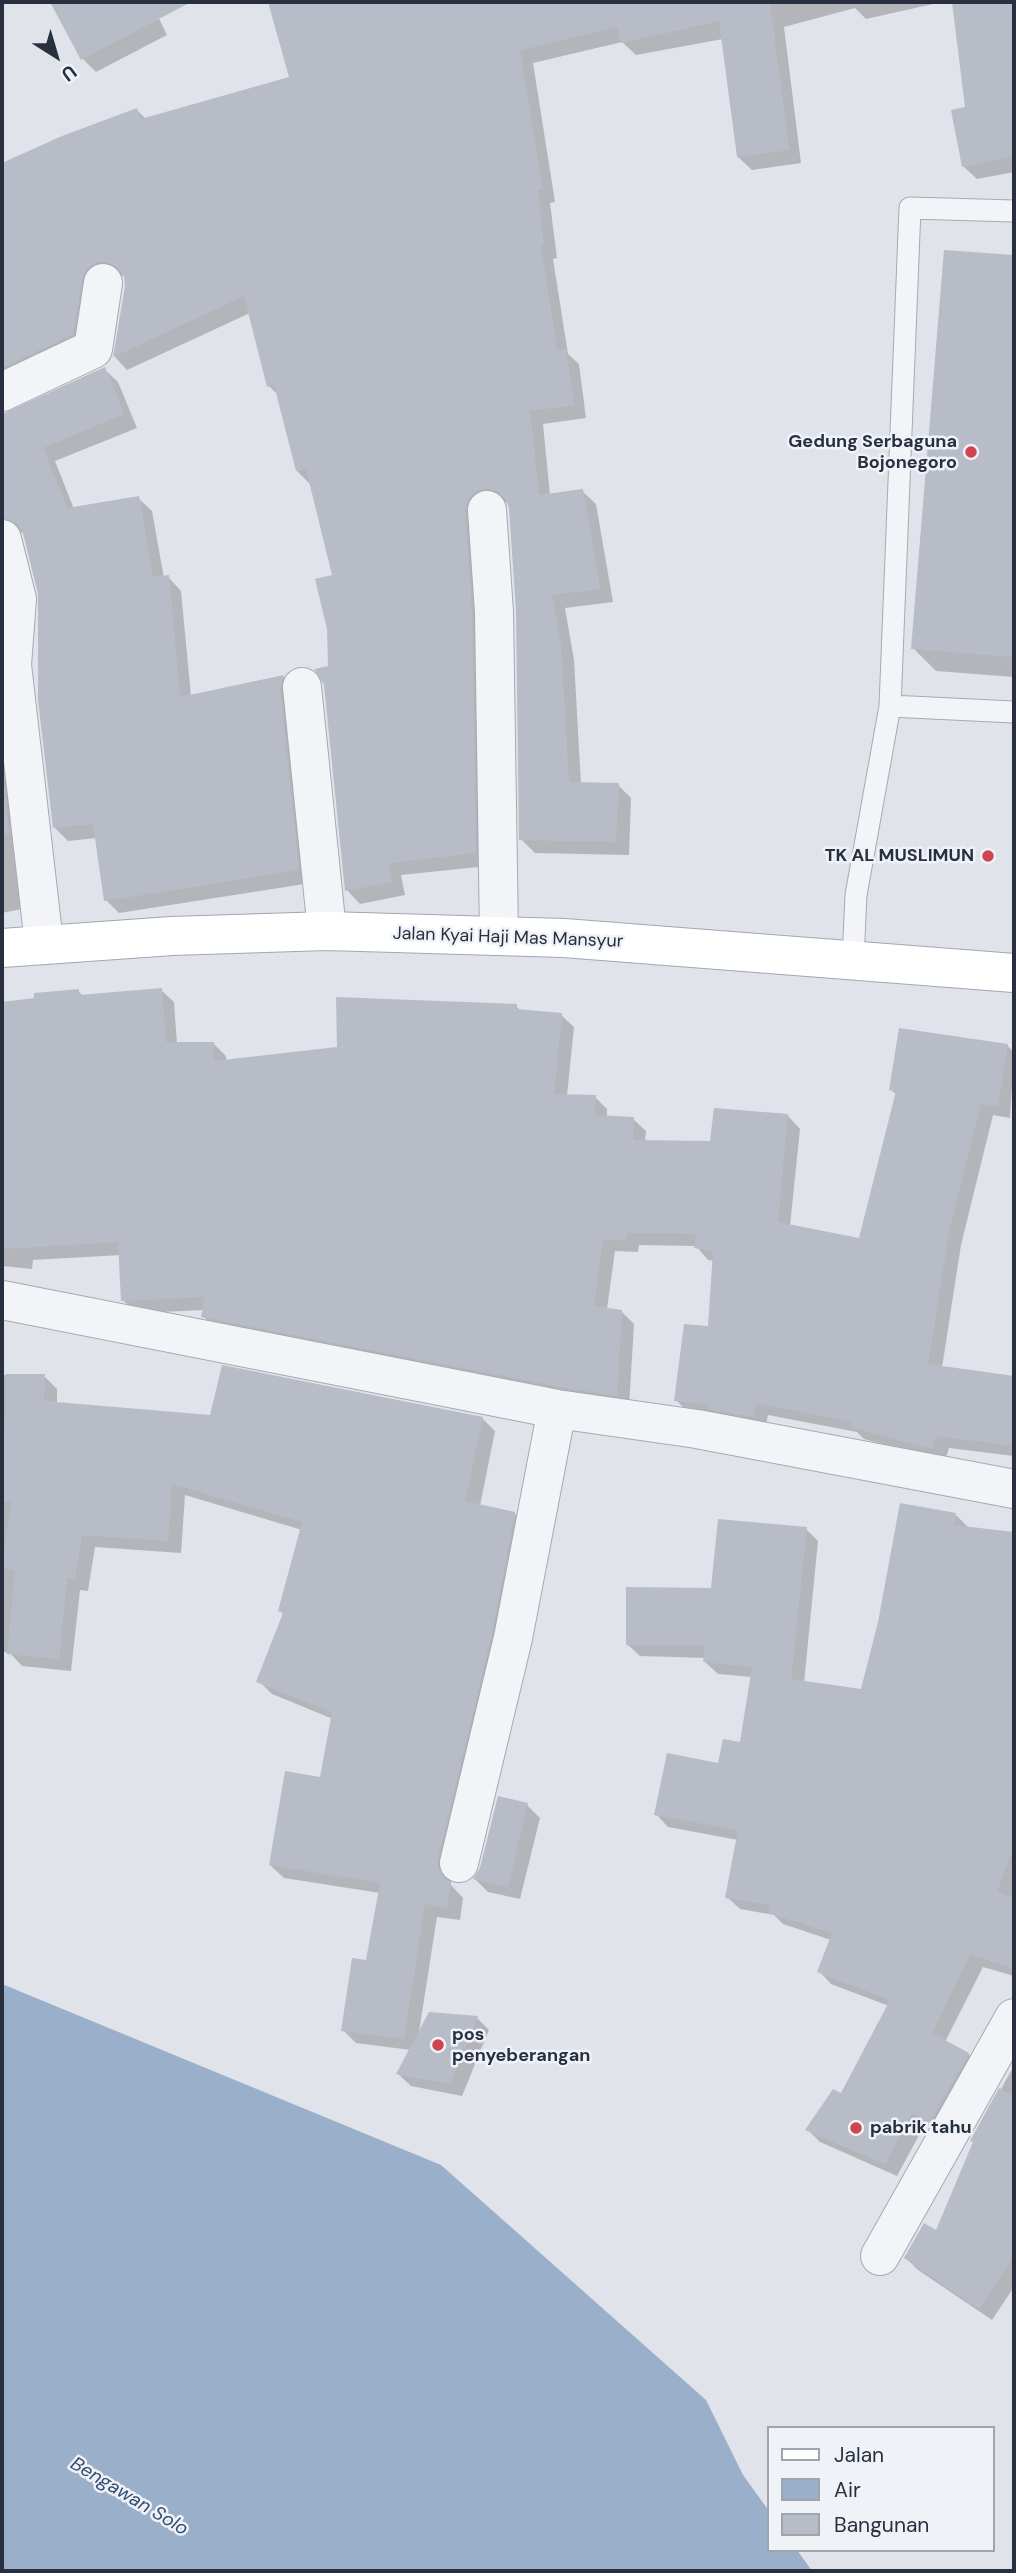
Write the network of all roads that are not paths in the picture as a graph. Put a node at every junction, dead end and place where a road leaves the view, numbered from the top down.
1 (1014, 211) edge
2 (103, 283) dead end
3 (2, 392) edge
4 (487, 510) dead end
5 (2, 539) edge
6 (302, 687) dead end
7 (890, 706) junction
8 (1014, 712) edge
9 (327, 931) junction
10 (499, 936) junction
11 (44, 943) junction
12 (2, 948) edge
13 (852, 960) junction
14 (1014, 973) edge
15 (2, 1300) edge
16 (557, 1409) junction
17 (1014, 1489) edge
18 (459, 1863) dead end
19 (1014, 2018) edge
20 (880, 2256) dead end

1 - 7 lane
2 - 3 street
4 - 10 street
5 - 11 street
6 - 9 street
7 - 8 lane
7 - 13 lane
9 - 10 main road, Jalan Kyai Haji Mas Mansyur
9 - 11 main road, Jalan Kyai Haji Mas Mansyur
10 - 13 main road, Jalan Kyai Haji Mas Mansyur
11 - 12 main road, Jalan Kyai Haji Mas Mansyur
13 - 14 main road, Jalan Kyai Haji Mas Mansyur
15 - 16 street
16 - 17 street
16 - 18 street
19 - 20 street

